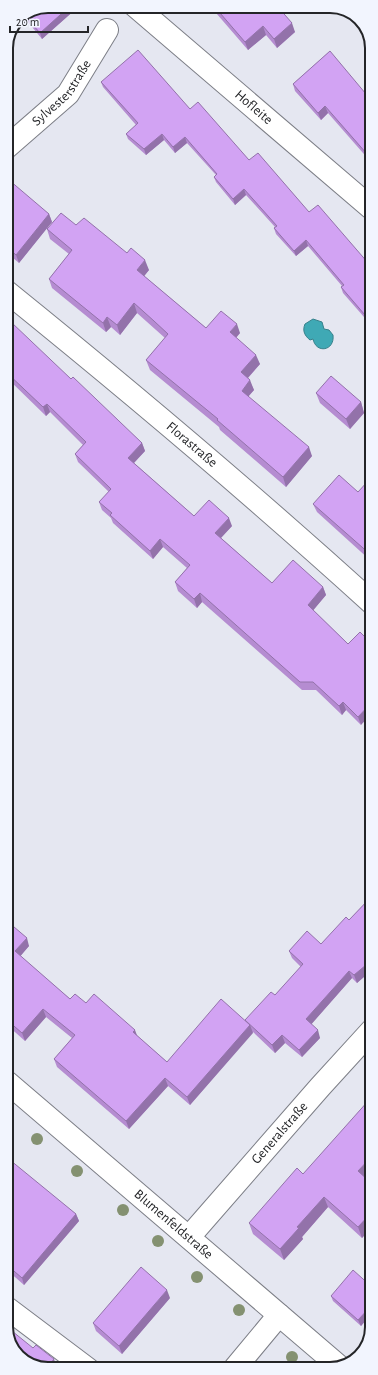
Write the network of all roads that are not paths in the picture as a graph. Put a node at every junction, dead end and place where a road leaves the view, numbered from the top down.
1 (143, 13) edge
2 (107, 30) dead end
3 (13, 142) edge
4 (365, 203) edge
5 (13, 298) edge
6 (365, 597) edge
7 (365, 1038) edge
8 (13, 1087) edge
9 (189, 1237) junction
10 (13, 1313) edge
11 (279, 1316) junction
12 (79, 1362) edge
13 (240, 1362) edge
14 (333, 1362) edge

1 - 4 street, Hofleite
2 - 3 street, Sylvesterstraße
5 - 6 street, Florastraße
7 - 9 street, Generalstraße
8 - 9 street, Blumenfeldstraße
9 - 11 street, Blumenfeldstraße
10 - 12 street
11 - 13 street
11 - 14 street, Blumenfeldstraße

